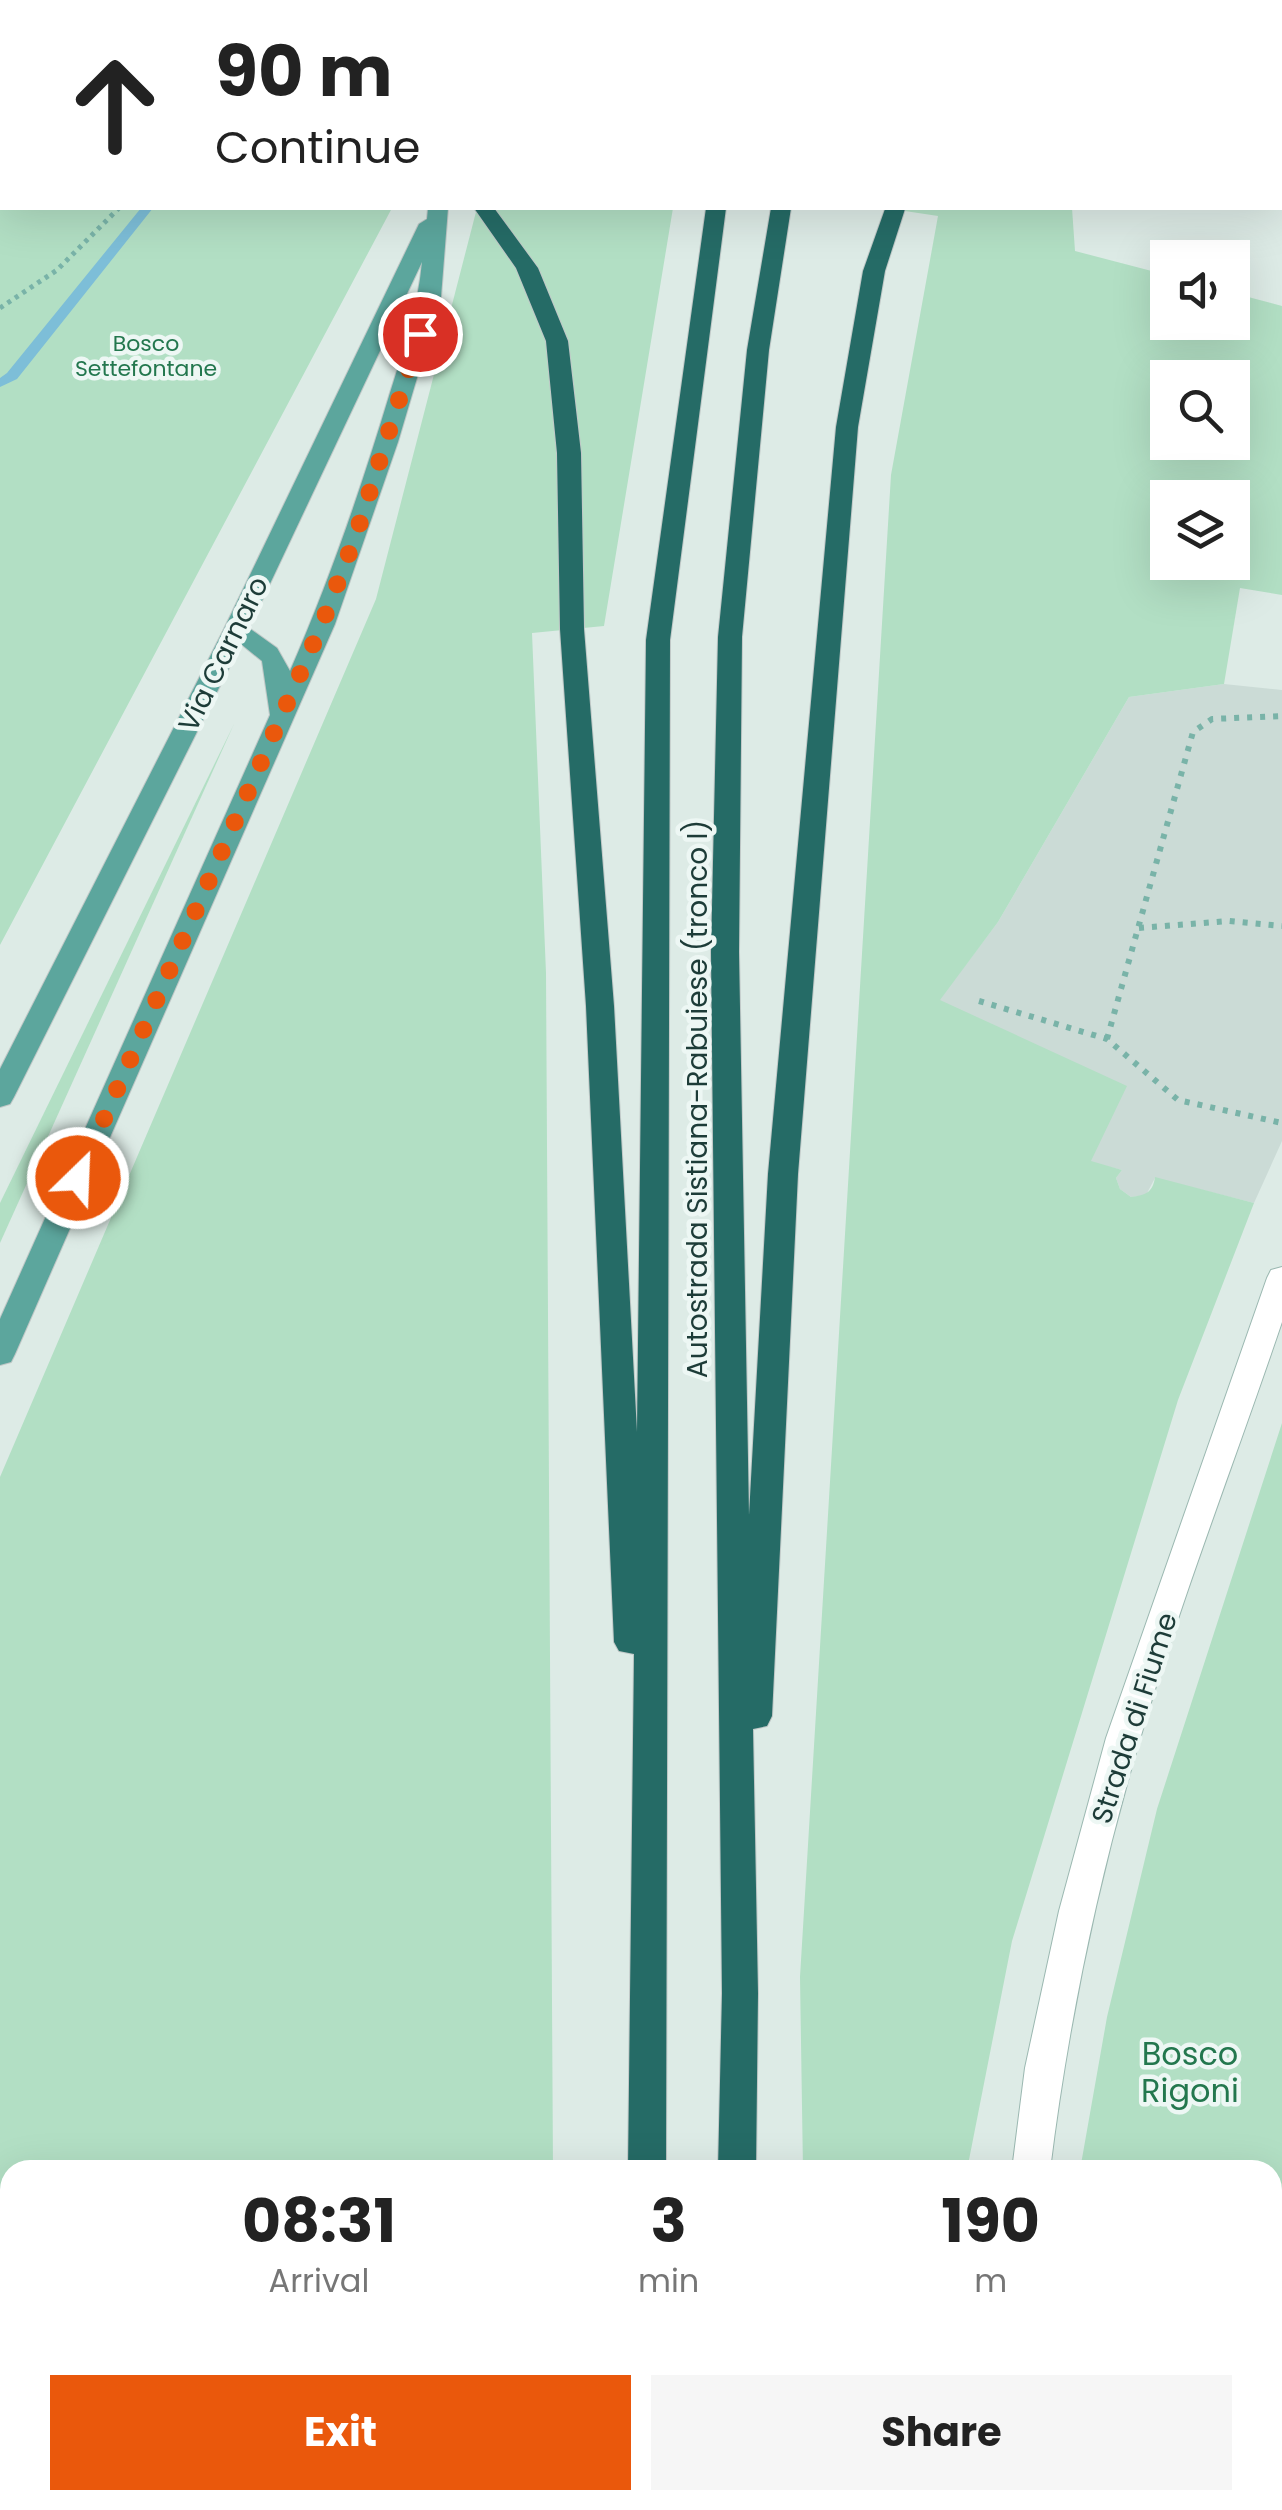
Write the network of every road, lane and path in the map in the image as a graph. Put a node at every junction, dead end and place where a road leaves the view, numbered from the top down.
1 (117, 210) edge
2 (437, 210) edge
3 (438, 210) edge
4 (485, 210) edge
5 (716, 210) edge
6 (781, 210) edge
7 (894, 210) edge
8 (0, 308) edge
9 (236, 631) junction
10 (1282, 716) edge
11 (280, 719) junction
12 (1282, 926) edge
13 (1139, 928) junction
14 (979, 1000) dead end
15 (1107, 1038) junction
16 (0, 1096) edge
17 (1282, 1123) edge
18 (1282, 1278) edge
19 (0, 1354) edge
20 (648, 1982) junction
21 (740, 1994) junction
22 (647, 2160) edge
23 (738, 2160) edge
24 (1031, 2160) edge

1 - 8 path
2 - 9 main road, Via Carnaro
3 - 11 main road
4 - 20 highway
5 - 20 highway, Autostrada Sistiana-Rabuiese (tronco I)
6 - 21 highway, Autostrada Sistiana-Rabuiese (tronco I)
7 - 21 highway
9 - 11 main road
9 - 16 main road, Via Carnaro
10 - 13 path
11 - 19 main road
12 - 13 path
13 - 15 path
14 - 15 path
15 - 17 path
18 - 24 main road, Strada di Fiume
20 - 22 highway
21 - 23 highway

